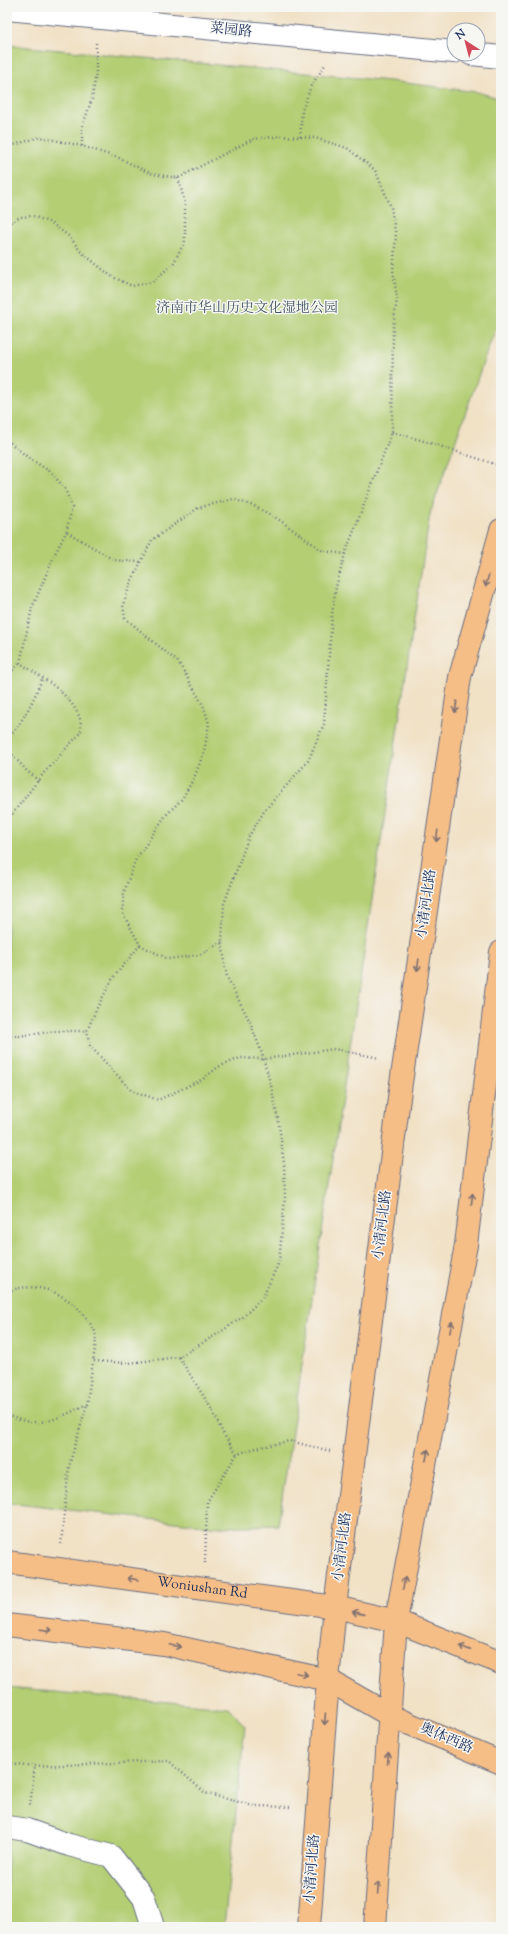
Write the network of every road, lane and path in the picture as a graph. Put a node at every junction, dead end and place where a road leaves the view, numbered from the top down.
1 (7, 9) edge
2 (97, 18) junction
3 (336, 41) junction
4 (446, 51) edge
5 (486, 56) edge
6 (501, 57) edge
7 (300, 137) junction
8 (82, 146) junction
9 (7, 147) edge
10 (178, 178) junction
11 (7, 224) edge
12 (392, 432) junction
13 (7, 440) edge
14 (501, 466) edge
15 (501, 530) edge
16 (66, 532) junction
17 (345, 554) junction
18 (141, 562) junction
19 (20, 663) junction
20 (7, 676) edge
21 (42, 678) junction
22 (7, 739) edge
23 (7, 749) edge
24 (39, 781) junction
25 (7, 821) edge
26 (222, 942) junction
27 (140, 945) junction
28 (501, 952) edge
29 (87, 1031) junction
30 (7, 1036) edge
31 (264, 1059) junction
32 (404, 1062) junction
33 (7, 1292) edge
34 (179, 1357) junction
35 (94, 1361) junction
36 (86, 1404) junction
37 (7, 1415) edge
38 (237, 1454) junction
39 (354, 1456) junction
40 (7, 1562) edge
41 (59, 1569) junction
42 (204, 1589) junction
43 (335, 1607) junction
44 (396, 1621) junction
45 (7, 1625) edge
46 (501, 1663) edge
47 (328, 1680) junction
48 (391, 1716) junction
49 (7, 1763) edge
50 (501, 1763) edge
51 (35, 1766) junction
52 (318, 1807) junction
53 (17, 1828) edge
54 (153, 1927) edge
55 (309, 1927) edge
56 (375, 1927) edge

1 - 2 street, 菜园路
2 - 3 street, 菜园路
2 - 8 path
3 - 4 street, 菜园路
3 - 7 path
5 - 6 street
7 - 10 path
7 - 12 path
8 - 9 path
8 - 10 path
10 - 11 path
12 - 14 path
12 - 17 path
13 - 16 path
15 -> 32 main road, 小清河北路
16 - 18 path
16 - 19 path
17 - 18 path
17 - 26 path
18 - 27 path
19 - 20 path
19 - 21 path
21 - 22 path
21 - 24 path
23 - 24 path
24 - 25 path
26 - 27 path
26 - 31 path
27 - 29 path
44 -> 28 main road
29 - 30 path
29 - 31 path
31 - 32 path
31 - 34 path
32 - 39 main road, 小清河北路
33 - 35 path
34 - 35 path
34 - 38 path
35 - 36 path
36 - 37 path
36 - 41 path
38 - 39 path
38 - 42 path
39 - 43 main road, 小清河北路
40 - 41 main road, Woniushan Rd
42 -> 41 main road, Woniushan Rd
42 - 43 main road, Woniushan Rd
44 -> 43 main road, Woniushan Rd
43 - 47 main road, 小清河北路
46 -> 44 main road
44 - 48 main road
45 -> 47 main road, 奥体西路
47 - 48 main road, 奥体西路
47 -> 52 main road, 小清河北路
48 - 50 main road, 奥体西路
56 -> 48 main road
49 - 51 path
51 - 52 path
51 - 53 path
52 - 55 main road, 小清河北路
53 - 54 street

